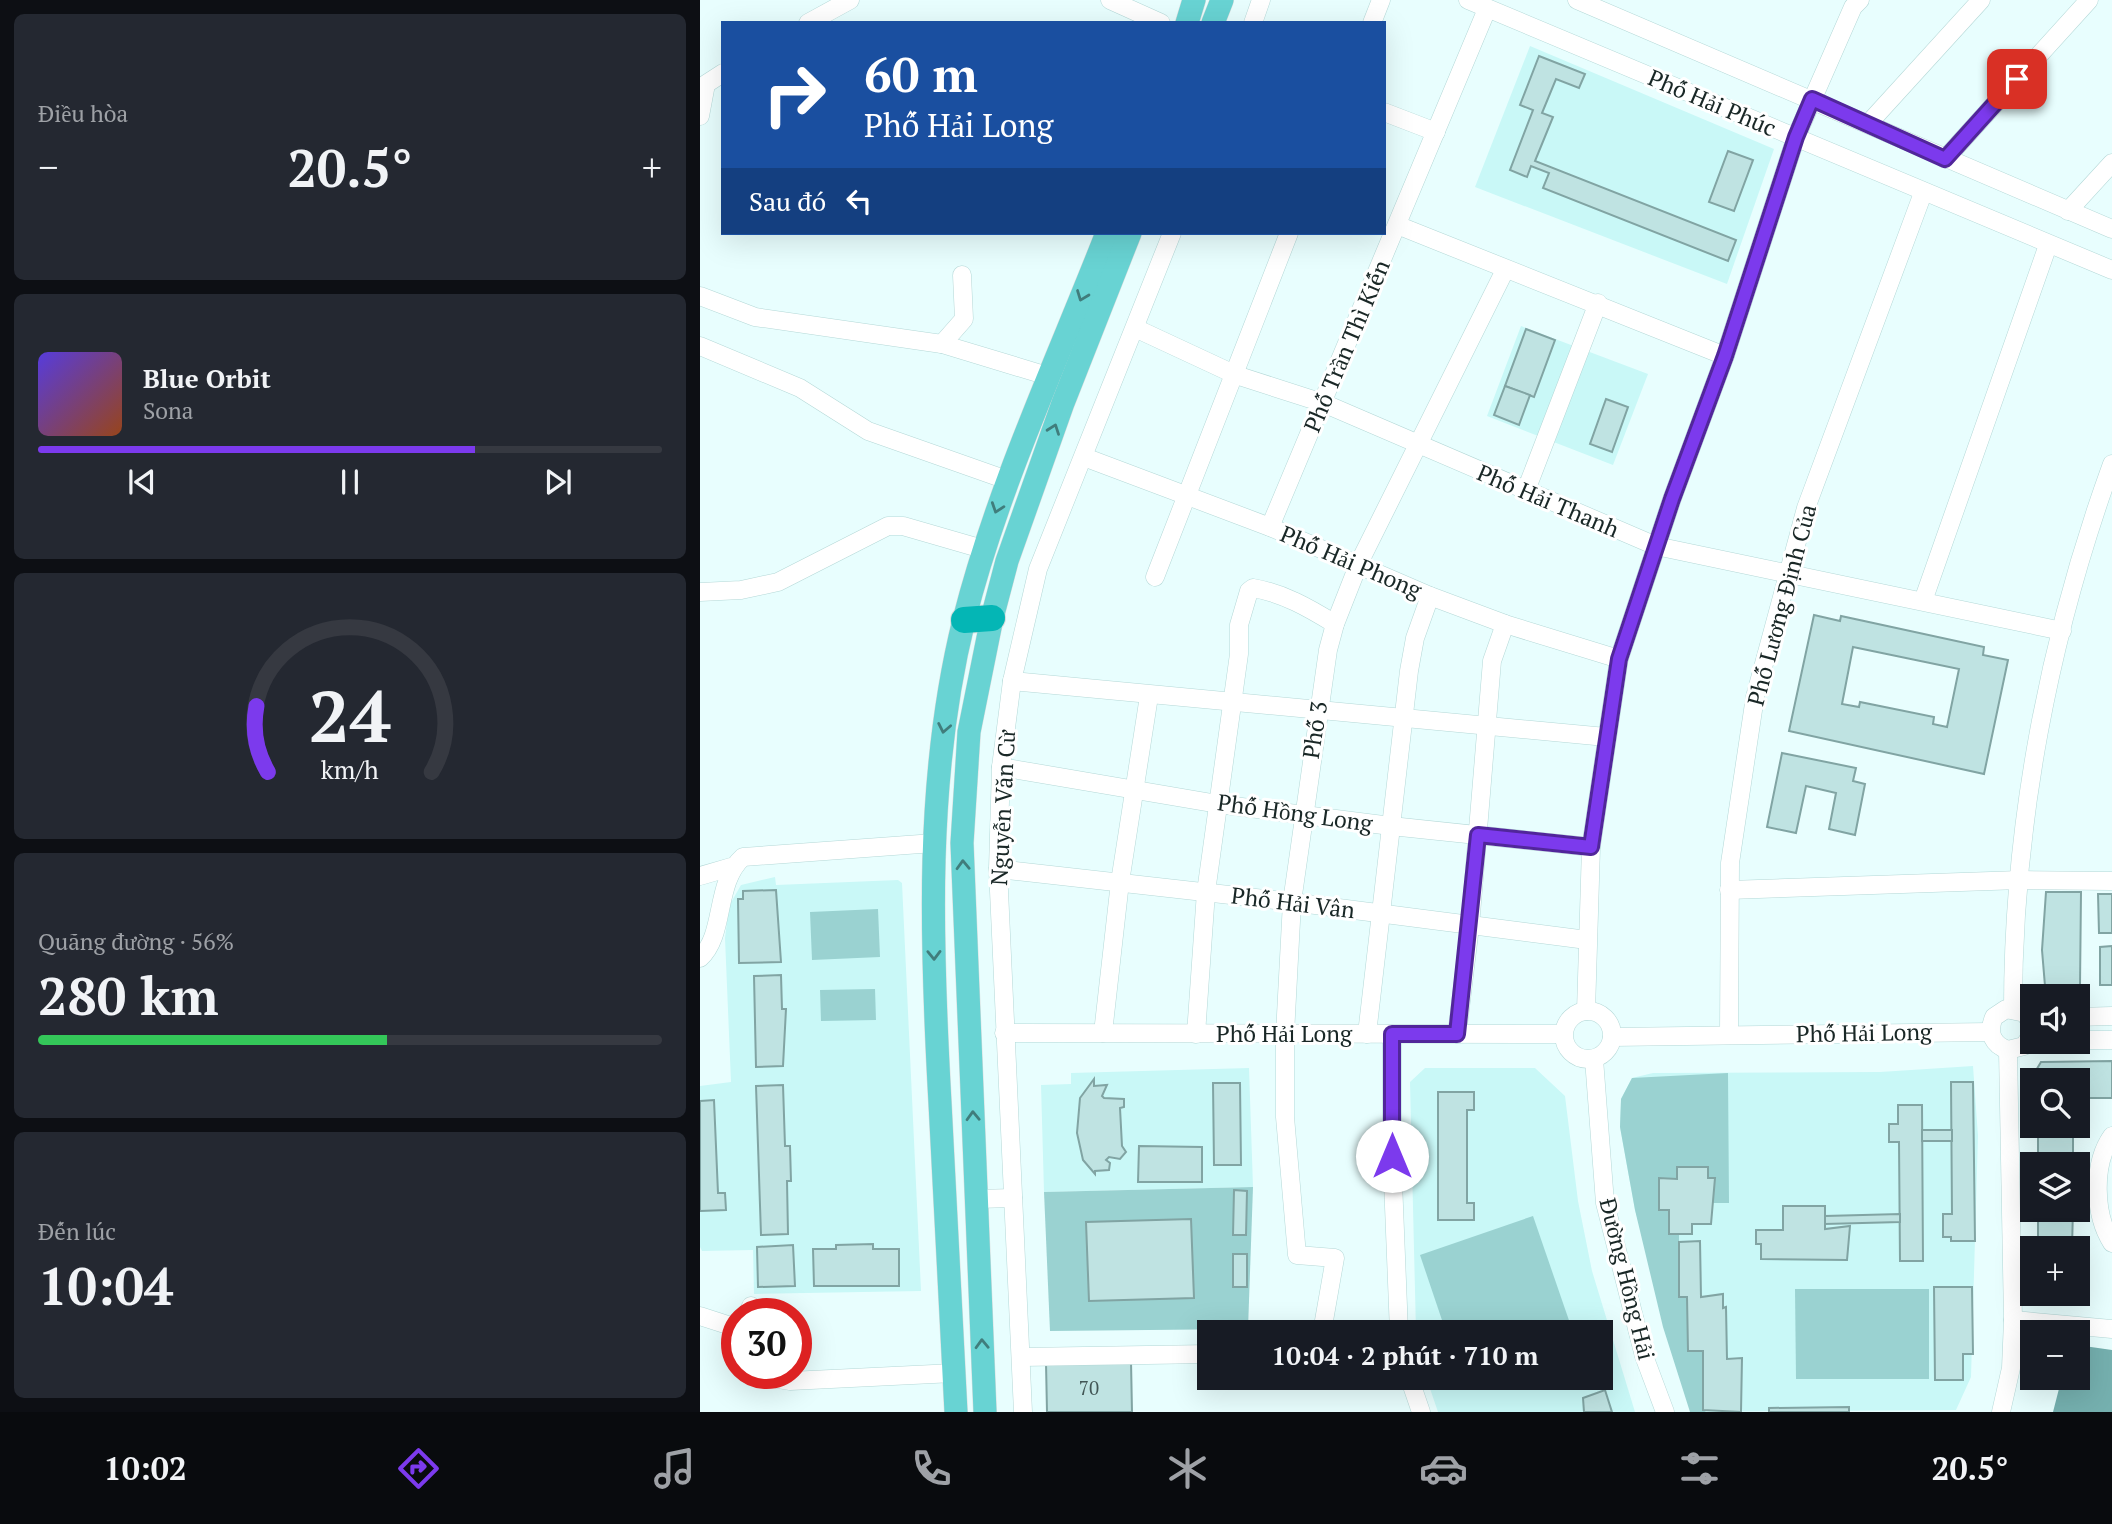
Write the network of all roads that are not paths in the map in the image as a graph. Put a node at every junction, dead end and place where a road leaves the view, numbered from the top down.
1 (850, 0) edge
2 (1110, 0) edge
3 (1194, 0) edge
4 (1222, 0) edge
5 (1261, 0) edge
6 (1381, 0) edge
7 (1468, 0) edge
8 (1577, 0) edge
9 (1981, 0) edge
10 (2089, 0) edge
11 (1853, 2) edge
12 (1487, 9) junction
13 (812, 21) edge
14 (1157, 21) edge
15 (1188, 21) edge
16 (1214, 21) edge
17 (1254, 21) edge
18 (1373, 21) edge
19 (721, 74) edge
20 (1812, 99) junction
21 (1386, 113) edge
22 (700, 116) edge
23 (1868, 124) junction
24 (1436, 132) junction
25 (1796, 137) junction
26 (1945, 159) junction
27 (2112, 163) edge
28 (1923, 193) junction
29 (2068, 211) junction
30 (1397, 225) junction
31 (2112, 229) edge
32 (1106, 235) edge
33 (1129, 235) edge
34 (1171, 235) edge
35 (1288, 235) edge
36 (2048, 245) junction
37 (1505, 270) junction
38 (2112, 270) edge
39 (962, 275) dead end
40 (700, 296) edge
41 (1598, 303) junction
42 (1135, 328) junction
43 (942, 344) junction
44 (700, 346) edge
45 (1725, 356) junction
46 (1232, 373) junction
47 (1051, 377) junction
48 (1323, 403) junction
49 (1419, 446) junction
50 (1084, 457) junction
51 (2112, 464) edge
52 (1007, 480) junction
53 (1525, 493) junction
54 (1186, 495) junction
55 (1270, 527) junction
56 (1656, 546) junction
57 (986, 550) junction
58 (1359, 564) junction
59 (1786, 576) junction
60 (1155, 577) dead end
61 (700, 592) edge
62 (1430, 596) junction
63 (1923, 601) junction
64 (992, 618) junction
65 (964, 620) junction
66 (1335, 624) junction
67 (1505, 624) junction
68 (2062, 631) junction
69 (1619, 659) junction
70 (1012, 681) junction
71 (1149, 696) junction
72 (1233, 702) junction
73 (1319, 710) junction
74 (1403, 720) junction
75 (1486, 727) junction
76 (1606, 737) junction
77 (1001, 767) junction
78 (1133, 788) junction
79 (1218, 804) junction
80 (1303, 814) junction
81 (1391, 826) junction
82 (1478, 835) junction
83 (934, 843) junction
84 (1591, 847) junction
85 (731, 867) junction
86 (998, 869) junction
87 (700, 876) edge
88 (2020, 880) junction
89 (2112, 881) edge
90 (1120, 882) junction
91 (1729, 890) junction
92 (1206, 892) junction
93 (1292, 901) junction
94 (1380, 914) junction
95 (1470, 926) junction
96 (1587, 940) junction
97 (700, 958) edge
98 (2013, 1008) junction
99 (1586, 1011) junction
100 (2020, 1016) edge
101 (2112, 1016) edge
102 (2090, 1017) edge
103 (1990, 1032) junction
104 (1004, 1033) junction
105 (1103, 1033) junction
106 (1196, 1034) junction
107 (1285, 1034) junction
108 (1367, 1034) junction
109 (1392, 1034) junction
110 (1457, 1034) junction
111 (1563, 1034) junction
112 (1729, 1035) junction
113 (1612, 1037) junction
114 (2090, 1040) edge
115 (2112, 1040) edge
116 (2020, 1046) edge
117 (2008, 1050) junction
118 (1594, 1059) junction
119 (2112, 1136) edge
120 (1013, 1198) junction
121 (977, 1199) junction
122 (2112, 1243) edge
123 (700, 1316) edge
124 (1324, 1320) edge
125 (1399, 1320) edge
126 (2013, 1320) junction
127 (721, 1323) edge
128 (2112, 1329) edge
129 (1197, 1354) edge
130 (1022, 1357) junction
131 (954, 1373) junction
132 (812, 1380) edge
133 (1413, 1390) edge
134 (956, 1412) edge
135 (985, 1412) edge
136 (1023, 1412) edge
137 (1421, 1412) edge
138 (1665, 1412) edge
139 (2001, 1412) edge

1 - 13 street
2 - 14 street
3 - 15 main road
4 - 16 main road
5 - 17 street
6 - 18 street
7 - 12 street, Phố Hải Phúc
8 - 20 street, Phố Hải Phúc
9 - 23 street
10 - 26 street
11 - 20 street
12 - 24 street, Phố Trần Thì Kiến
12 - 25 street, Phố Hải Phúc
19 - 22 street
20 - 23 street, Phố Hải Phúc
20 - 25 street
21 - 24 street
23 - 26 street, Phố Hải Phúc
24 - 30 street, Phố Trần Thì Kiến
25 - 28 street, Phố Hải Phúc
25 - 45 street
26 - 29 street, Phố Hải Phúc
27 - 29 street
28 - 36 street, Phố Hải Phúc
28 - 59 street, Phố Lương Định Của
29 - 31 street, Phố Hải Phúc
30 - 37 street
30 - 48 street, Phố Trần Thì Kiến
32 -> 47 main road
64 -> 33 main road, Nguyễn Văn Cừ
34 - 42 street, Nguyễn Văn Cừ
35 - 46 street
36 - 38 street, Phố Hải Phúc
36 - 63 street
37 - 41 street
37 - 49 street, Phố 3
39 - 43 street
40 - 43 street
41 - 45 street
41 - 53 street
42 - 46 street, Phố Hải Thanh
42 - 50 street, Nguyễn Văn Cừ
43 - 47 street
44 - 52 street
45 - 56 street
46 - 48 street, Phố Hải Thanh
46 - 54 street
47 - 52 main road
48 - 49 street, Phố Hải Thanh
48 - 55 street, Phố Trần Thì Kiến
49 - 53 street, Phố Hải Thanh
49 - 58 street, Phố 3
50 - 54 street, Phố Hải Phong
50 - 70 street, Nguyễn Văn Cừ
51 - 68 street
52 -> 57 main road
53 - 56 street, Phố Hải Thanh
54 - 55 street, Phố Hải Phong
54 - 60 street
55 - 58 street, Phố Hải Phong
56 - 59 street, Phố Hải Thanh
56 - 69 street
57 - 61 street
57 - 65 main road
58 - 62 street, Phố Hải Phong
58 - 66 street, Phố 3
59 - 63 street, Phố Hải Thanh
59 - 91 street, Phố Lương Định Của
62 - 67 street, Phố Hải Phong
62 - 74 street
63 - 68 street, Phố Hải Thanh
64 - 65 highway
121 -> 64 main road, Nguyễn Văn Cừ
65 -> 83 main road
66 - 72 street
66 - 73 street, Phố 3
67 - 69 street, Phố Hải Phong
67 - 75 street
68 - 88 street
69 - 76 street
70 - 71 street
70 - 77 street, Nguyễn Văn Cừ
71 - 72 street
71 - 78 street
72 - 73 street
72 - 79 street
73 - 74 street
73 - 80 street, Phố 3
74 - 75 street
74 - 81 street
75 - 76 street
75 - 82 street
76 - 84 street
77 - 78 street, Phố Hồng Long
77 - 86 street, Nguyễn Văn Cừ
78 - 79 street, Phố Hồng Long
78 - 90 street
79 - 80 street, Phố Hồng Long
79 - 92 street
80 - 81 street, Phố Hồng Long
80 - 93 street, Phố 3
81 - 82 street, Phố Hồng Long
81 - 94 street
82 - 84 street, Phố Hồng Long
82 - 95 street
83 - 85 street
83 -> 131 main road
84 - 96 street
85 - 87 street
85 - 97 street
86 - 90 street, Phố Hải Vân
86 - 104 street, Nguyễn Văn Cừ
88 - 89 street
88 - 91 street
88 - 98 street
90 - 92 street, Phố Hải Vân
90 - 105 street
91 - 112 street, Phố Lương Định Của
92 - 93 street, Phố Hải Vân
92 - 106 street
93 - 94 street, Phố Hải Vân
93 - 107 street, Phố 3
94 - 95 street, Phố Hải Vân
94 - 108 street
95 - 96 street, Phố Hải Vân
95 - 110 street
96 - 99 street
98 - 100 street
98 - 103 street
99 - 111 street
99 - 113 street
101 - 102 street
103 - 112 street, Phố Hải Long
103 - 117 street
104 - 105 street, Phố Hải Long
104 - 120 street, Nguyễn Văn Cừ
105 - 106 street, Phố Hải Long
106 - 107 street, Phố Hải Long
107 - 108 street, Phố Hải Long
107 - 124 street, Phố 3
108 - 109 street, Phố Hải Long
109 - 110 street, Phố Hải Long
109 - 125 street
110 - 111 street, Phố Hải Long
111 - 118 street
112 - 113 street, Phố Hải Long
113 - 118 street
114 - 115 street
116 - 117 street
117 - 126 street
118 - 138 street, Đường Hồng Hải
119 - 122 street
120 - 121 street
120 - 130 street, Nguyễn Văn Cừ
135 -> 121 main road, Nguyễn Văn Cừ
123 - 127 street
126 - 128 street
126 - 139 street
129 - 130 street
130 - 136 street, Nguyễn Văn Cừ
131 - 132 street
131 - 134 main road
133 - 137 street

